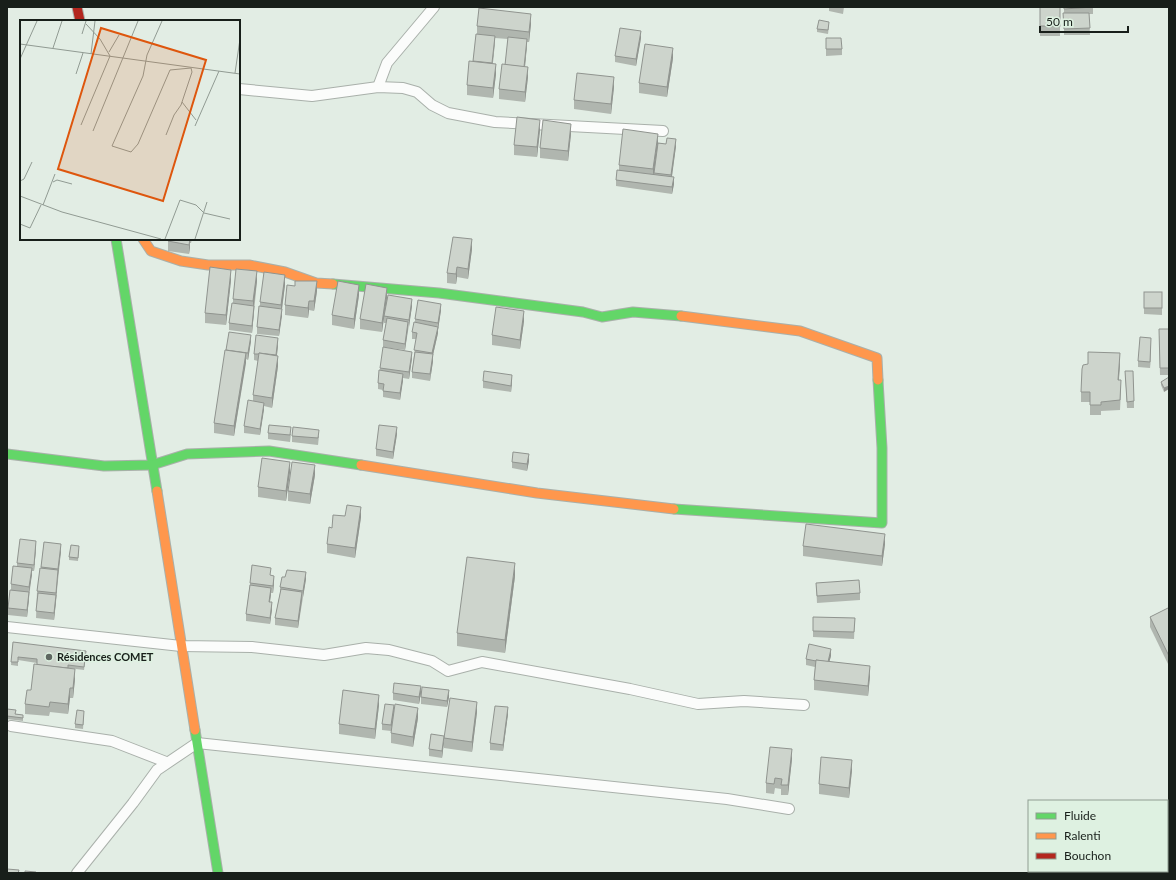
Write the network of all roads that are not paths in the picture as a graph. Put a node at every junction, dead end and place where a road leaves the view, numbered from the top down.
1 (77, 7) edge
2 (434, 7) edge
3 (80, 20) edge
4 (378, 88) junction
5 (240, 89) edge
6 (663, 131) dead end
7 (116, 240) edge
8 (144, 240) edge
9 (7, 454) edge
10 (152, 465) junction
11 (7, 627) edge
12 (181, 646) junction
13 (804, 705) dead end
14 (11, 726) dead end
15 (197, 743) junction
16 (166, 762) junction
17 (789, 809) dead end
18 (77, 873) edge
19 (218, 873) edge

1 - 3 street
2 - 4 street
4 - 5 street
4 - 6 street
7 - 10 street
8 - 10 street
9 - 10 street
10 - 12 street
11 - 12 street
12 - 13 street
12 - 15 street
14 - 16 street
15 - 16 street
15 - 17 street
15 - 19 street
16 - 18 street

